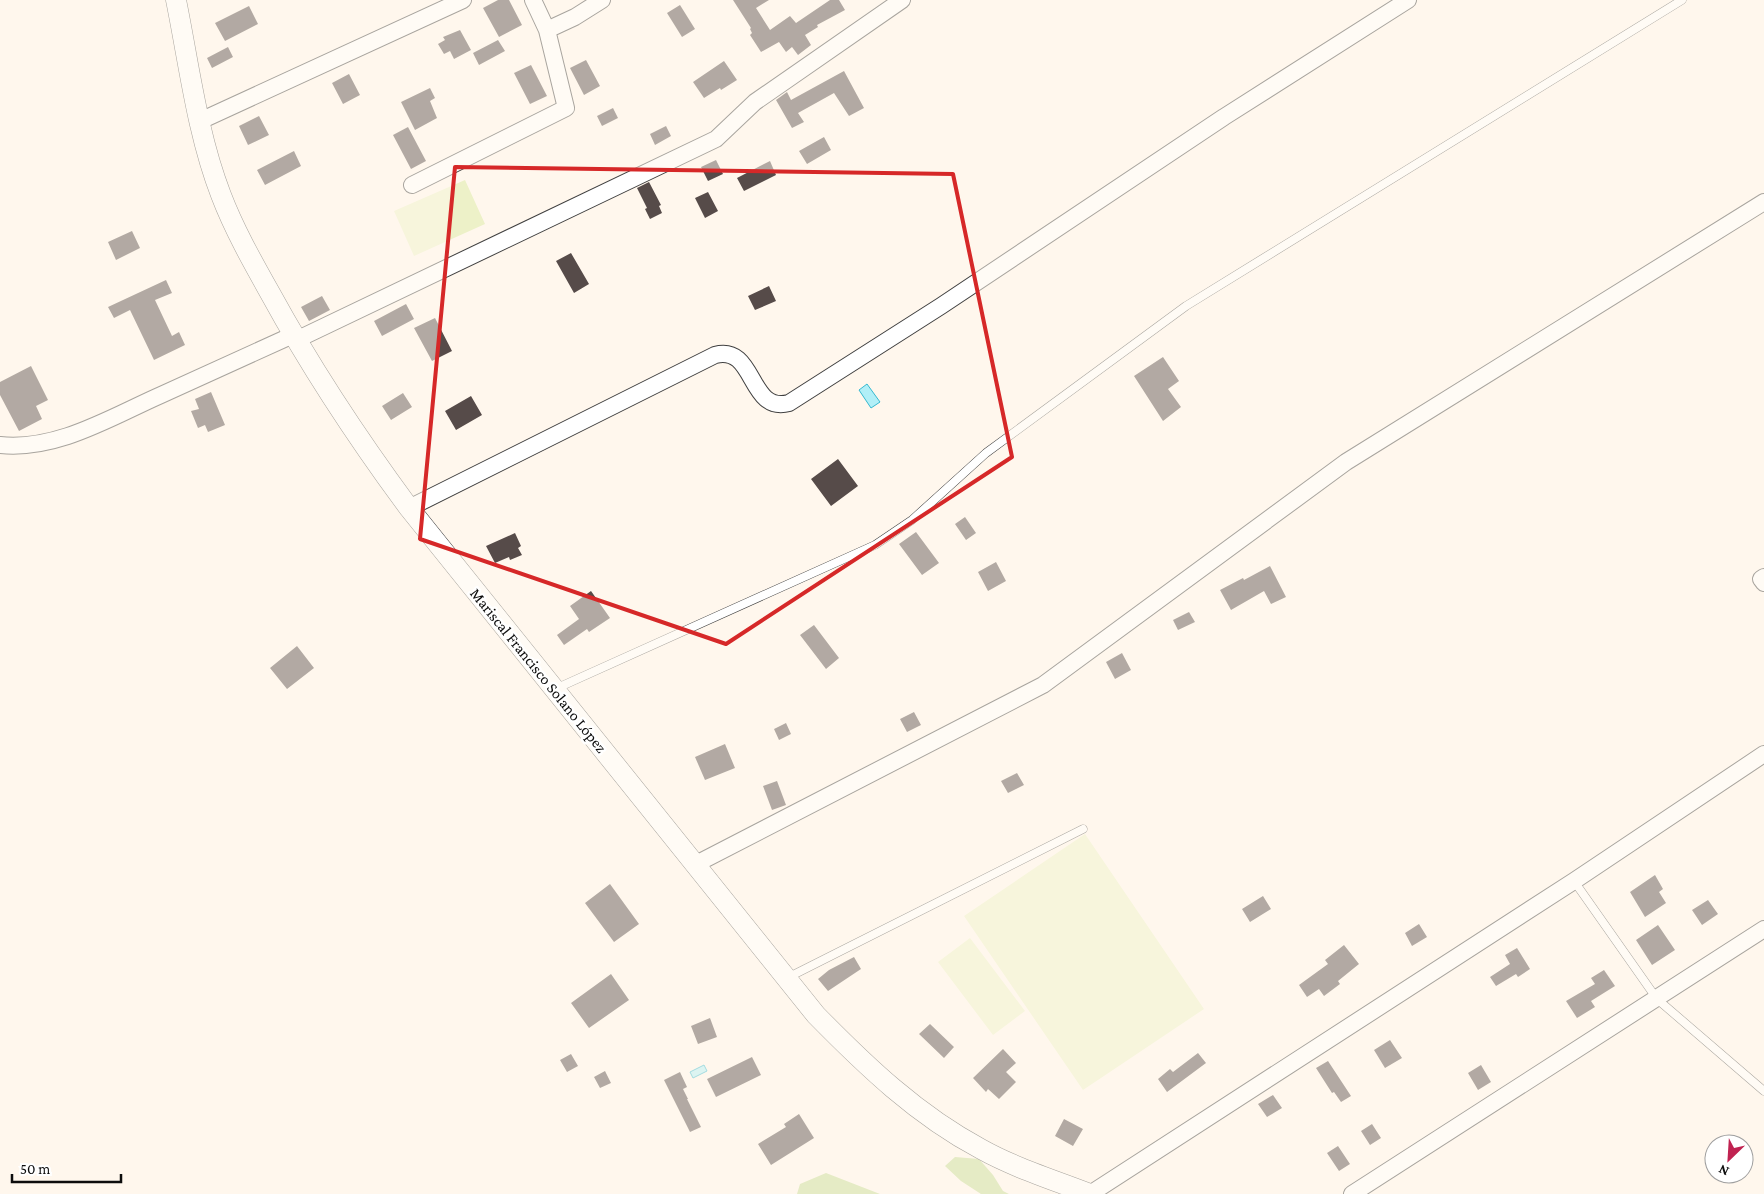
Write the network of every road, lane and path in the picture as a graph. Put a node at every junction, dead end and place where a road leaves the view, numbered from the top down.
1 (176, 0) edge
2 (463, 0) edge
3 (533, 0) edge
4 (602, 0) edge
5 (902, 0) edge
6 (1408, 0) edge
7 (1682, 0) edge
8 (547, 30) junction
9 (200, 121) junction
10 (412, 185) dead end
11 (1764, 202) edge
12 (294, 337) junction
13 (0, 445) edge
14 (408, 508) junction
15 (1764, 576) edge
16 (1764, 584) edge
17 (554, 689) junction
18 (1764, 754) edge
19 (1083, 829) dead end
20 (696, 864) junction
21 (1574, 881) junction
22 (1764, 929) edge
23 (787, 978) junction
24 (1657, 999) junction
25 (1764, 1091) edge
26 (1090, 1194) edge
27 (1352, 1194) edge

1 - 9 street, Mariscal Francisco Solano López
2 - 9 street
3 - 8 street
4 - 8 street
5 - 12 street
6 - 14 street
7 - 17 lane
8 - 10 street
9 - 12 street, Mariscal Francisco Solano López
11 - 20 street
12 - 13 street
12 - 14 street, Mariscal Francisco Solano López
14 - 17 street, Mariscal Francisco Solano López
15 - 16 street
17 - 20 street, Mariscal Francisco Solano López
18 - 21 street
19 - 23 lane
20 - 23 street, Mariscal Francisco Solano López
21 - 24 lane
21 - 26 street
22 - 24 street
23 - 26 street, Mariscal Francisco Solano López
24 - 25 lane
24 - 27 street

